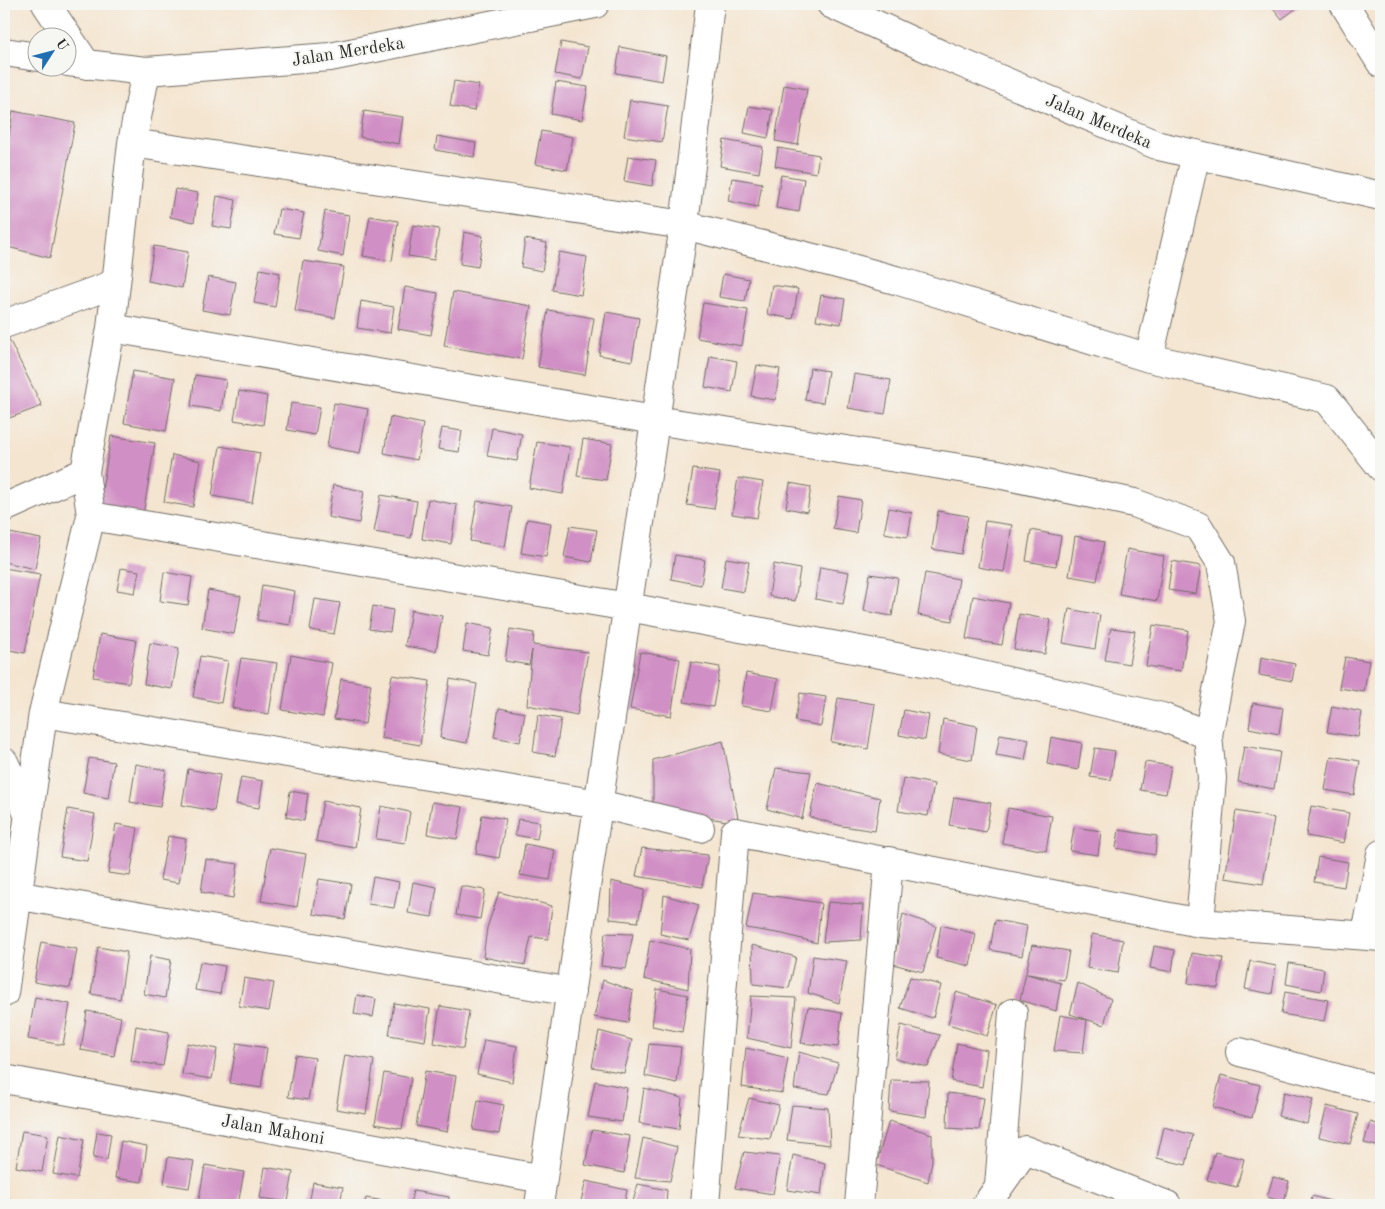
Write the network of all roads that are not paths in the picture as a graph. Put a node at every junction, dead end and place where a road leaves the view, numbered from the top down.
1 (46, 4) edge
2 (595, 4) edge
3 (710, 4) edge
4 (831, 4) edge
5 (1344, 4) edge
6 (59, 28) edge
7 (4, 52) edge
8 (28, 56) edge
9 (78, 63) edge
10 (1381, 63) edge
11 (146, 71) junction
12 (132, 143) junction
13 (1196, 154) junction
14 (1381, 196) edge
15 (684, 225) junction
16 (114, 284) junction
17 (4, 324) edge
18 (111, 328) junction
19 (1149, 358) junction
20 (655, 420) junction
21 (1381, 467) edge
22 (85, 472) junction
23 (4, 508) edge
24 (91, 516) junction
25 (628, 607) junction
26 (43, 713) junction
27 (1208, 735) junction
28 (4, 762) edge
29 (599, 804) junction
30 (29, 816) junction
31 (700, 828) dead end
32 (1381, 854) edge
33 (889, 861) junction
34 (11, 894) edge
35 (1200, 923) junction
36 (1374, 936) edge
37 (571, 992) junction
38 (4, 993) edge
39 (1013, 1013) dead end
40 (1240, 1052) dead end
41 (4, 1079) edge
42 (1381, 1090) edge
43 (543, 1178) junction
44 (992, 1196) edge
45 (539, 1205) edge
46 (705, 1205) edge
47 (859, 1205) edge
48 (1167, 1205) edge

1 - 6 street
2 - 11 street, Jalan Merdeka
3 - 15 street
4 - 13 street, Jalan Merdeka
5 - 10 street
7 - 8 street
9 - 11 street, Jalan Merdeka
11 - 12 street
12 - 15 street
12 - 16 street
13 - 14 street, Jalan Merdeka
13 - 19 street
15 - 19 street
15 - 20 street
16 - 17 street
16 - 18 street
18 - 20 street
18 - 22 street
19 - 21 street
20 - 25 street
20 - 27 street
22 - 23 street
22 - 24 street
24 - 25 street
24 - 26 street
25 - 27 street
25 - 29 street
26 - 29 street
26 - 30 street
27 - 35 street
28 - 30 street
29 - 31 street
29 - 37 street
30 - 34 street
32 - 36 street
33 - 35 street
33 - 46 street
33 - 47 street
34 - 37 street
34 - 38 street
35 - 36 street
37 - 43 street
39 - 44 street
40 - 42 street
41 - 43 street, Jalan Mahoni
43 - 45 street
44 - 48 street

